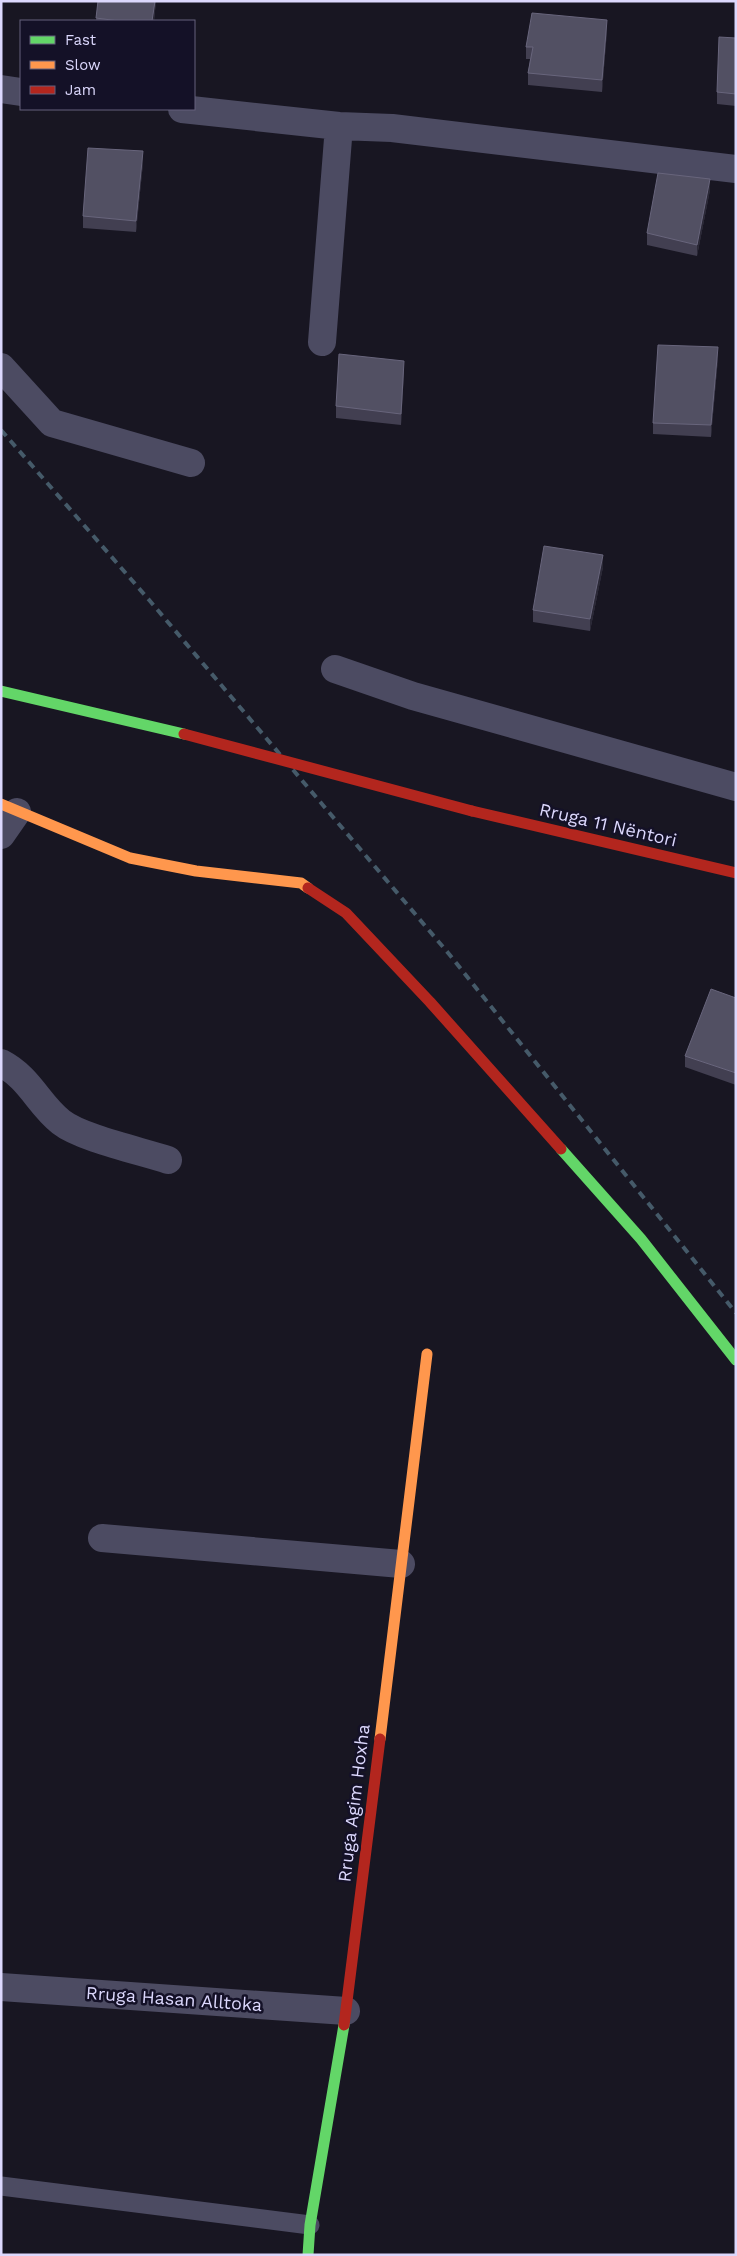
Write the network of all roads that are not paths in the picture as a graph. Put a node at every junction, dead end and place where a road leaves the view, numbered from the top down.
1 (1, 89) edge
2 (20, 92) edge
3 (191, 110) edge
4 (339, 126) junction
5 (736, 169) edge
6 (322, 342) dead end
7 (1, 367) edge
8 (191, 463) dead end
9 (336, 669) dead end
10 (1, 691) edge
11 (736, 787) edge
12 (9, 808) edge
13 (1, 835) edge
14 (736, 873) edge
15 (1, 1063) edge
16 (168, 1160) dead end
17 (428, 1354) dead end
18 (736, 1360) edge
19 (102, 1538) dead end
20 (402, 1564) junction
21 (1, 1987) edge
22 (346, 2011) junction
23 (1, 2186) edge
24 (310, 2226) junction
25 (308, 2255) edge

1 - 2 street
3 - 4 street
4 - 5 street
4 - 6 street
7 - 8 street
9 - 11 street
10 - 14 street, Rruga 11 Nëntori, bridge
12 - 13 street
12 - 18 street
15 - 16 street
17 - 20 street, Rruga Agim Hoxha
19 - 20 street
20 - 22 street, Rruga Agim Hoxha
21 - 22 street, Rruga Hasan Alltoka
22 - 24 street, Rruga Agim Hoxha
23 - 24 lane
24 - 25 street, Rruga Agim Hoxha

